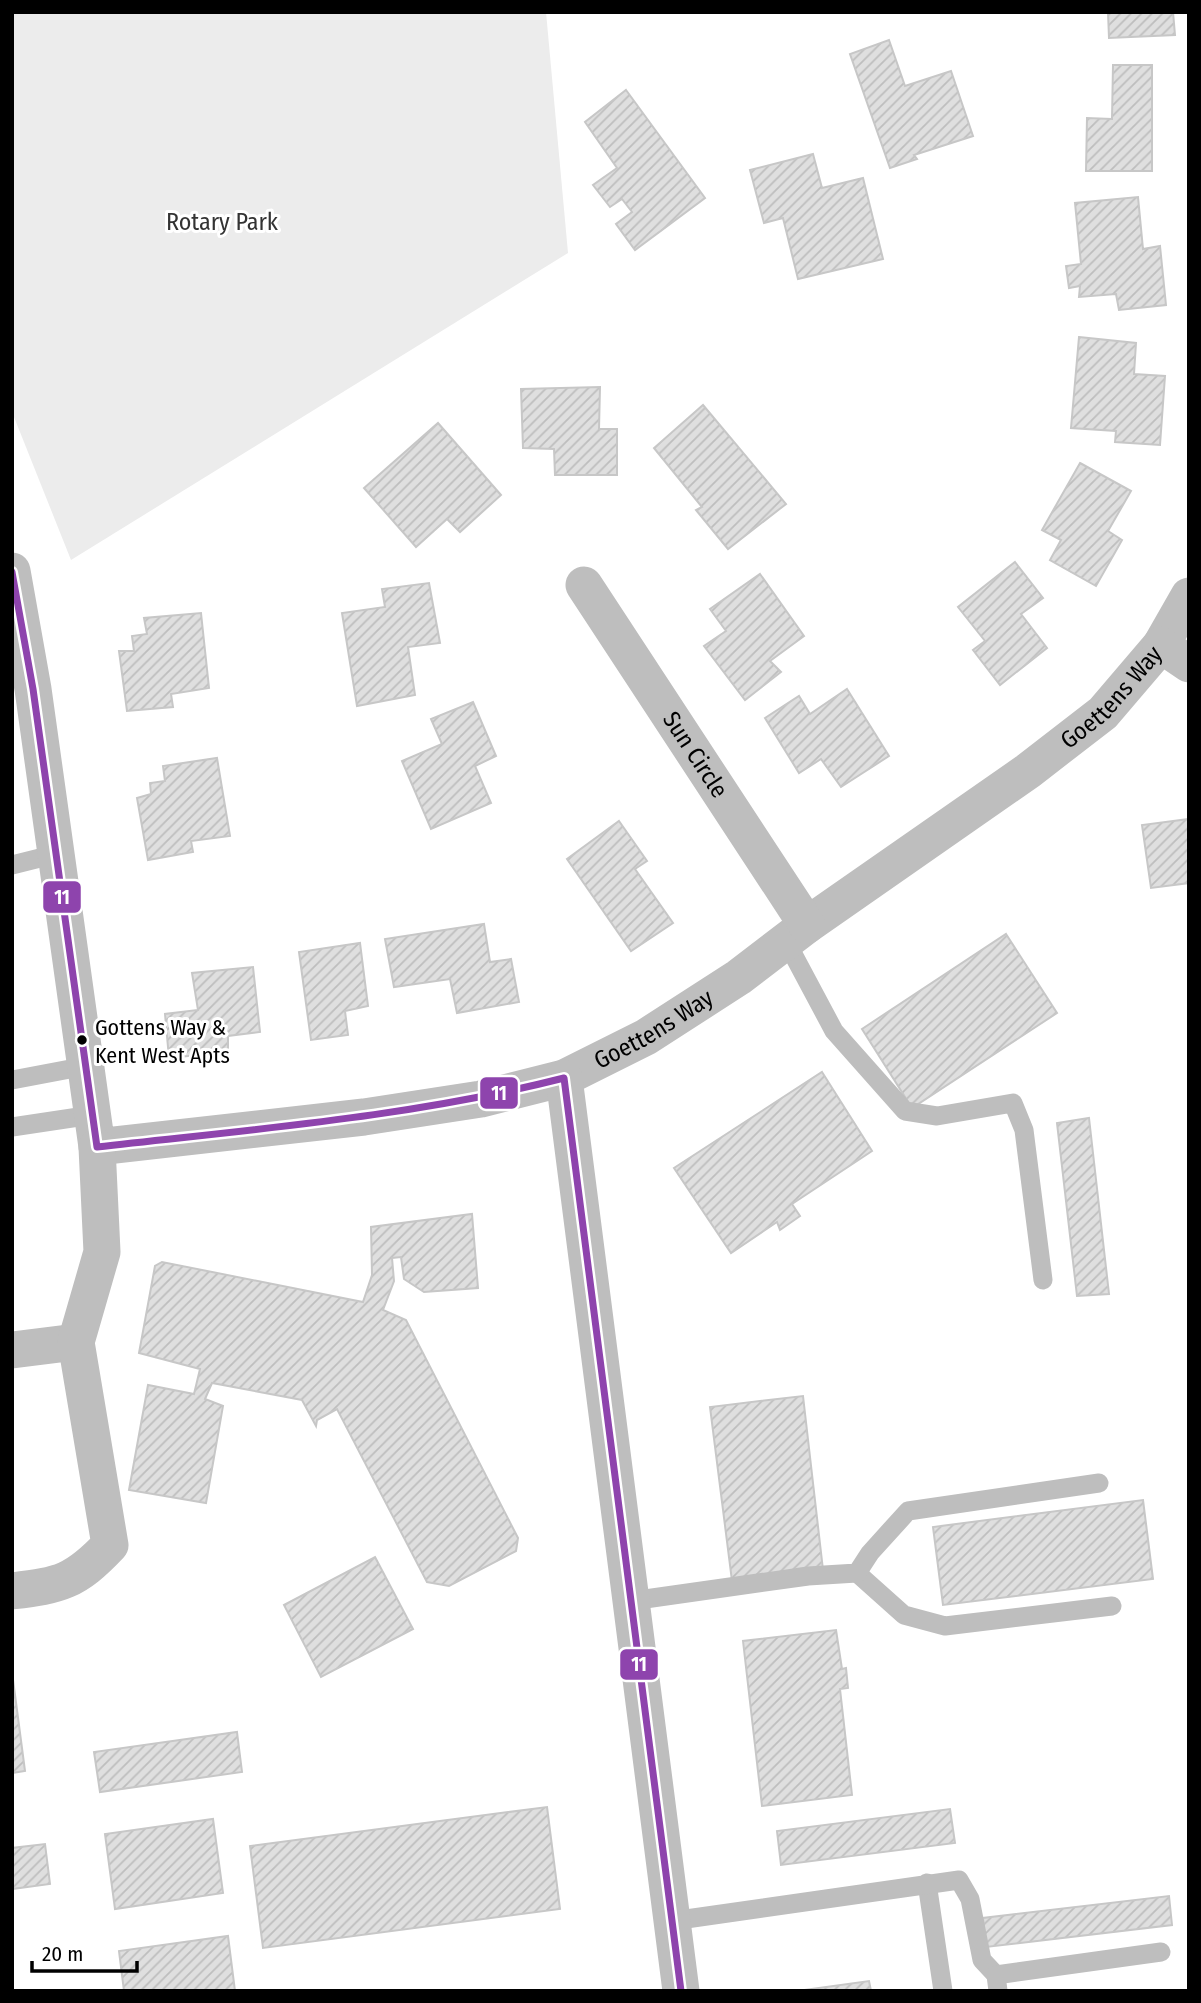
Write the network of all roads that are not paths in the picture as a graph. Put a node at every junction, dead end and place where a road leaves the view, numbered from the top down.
1 (12, 571) edge
2 (584, 585) dead end
3 (1189, 596) edge
4 (1175, 655) edge
5 (56, 854) junction
6 (12, 865) edge
7 (797, 933) junction
8 (86, 1066) junction
9 (564, 1077) junction
10 (12, 1080) edge
11 (12, 1127) edge
12 (95, 1131) junction
13 (1043, 1280) dead end
14 (76, 1342) junction
15 (12, 1350) edge
16 (1099, 1483) dead end
17 (857, 1573) junction
18 (12, 1591) edge
19 (631, 1601) junction
20 (1112, 1606) dead end
21 (927, 1883) junction
22 (672, 1921) junction
23 (1161, 1952) dead end
24 (997, 1983) edge
25 (681, 1991) edge
26 (943, 1991) edge

1 - 5 street
2 - 7 street, Sun Circle
3 - 4 street, Goettens Way
4 - 7 street, Goettens Way
5 - 6 lane
5 - 8 street
7 - 9 street, Goettens Way
7 - 13 lane
8 - 10 lane
8 - 12 street
9 - 12 street, Goettens Way
9 - 19 street
11 - 12 lane
12 - 14 street
14 - 15 street
14 - 18 street
16 - 17 lane
17 - 19 lane
17 - 20 lane
19 - 22 street
21 - 22 lane
21 - 24 lane
21 - 26 lane
22 - 25 street
23 - 24 lane

